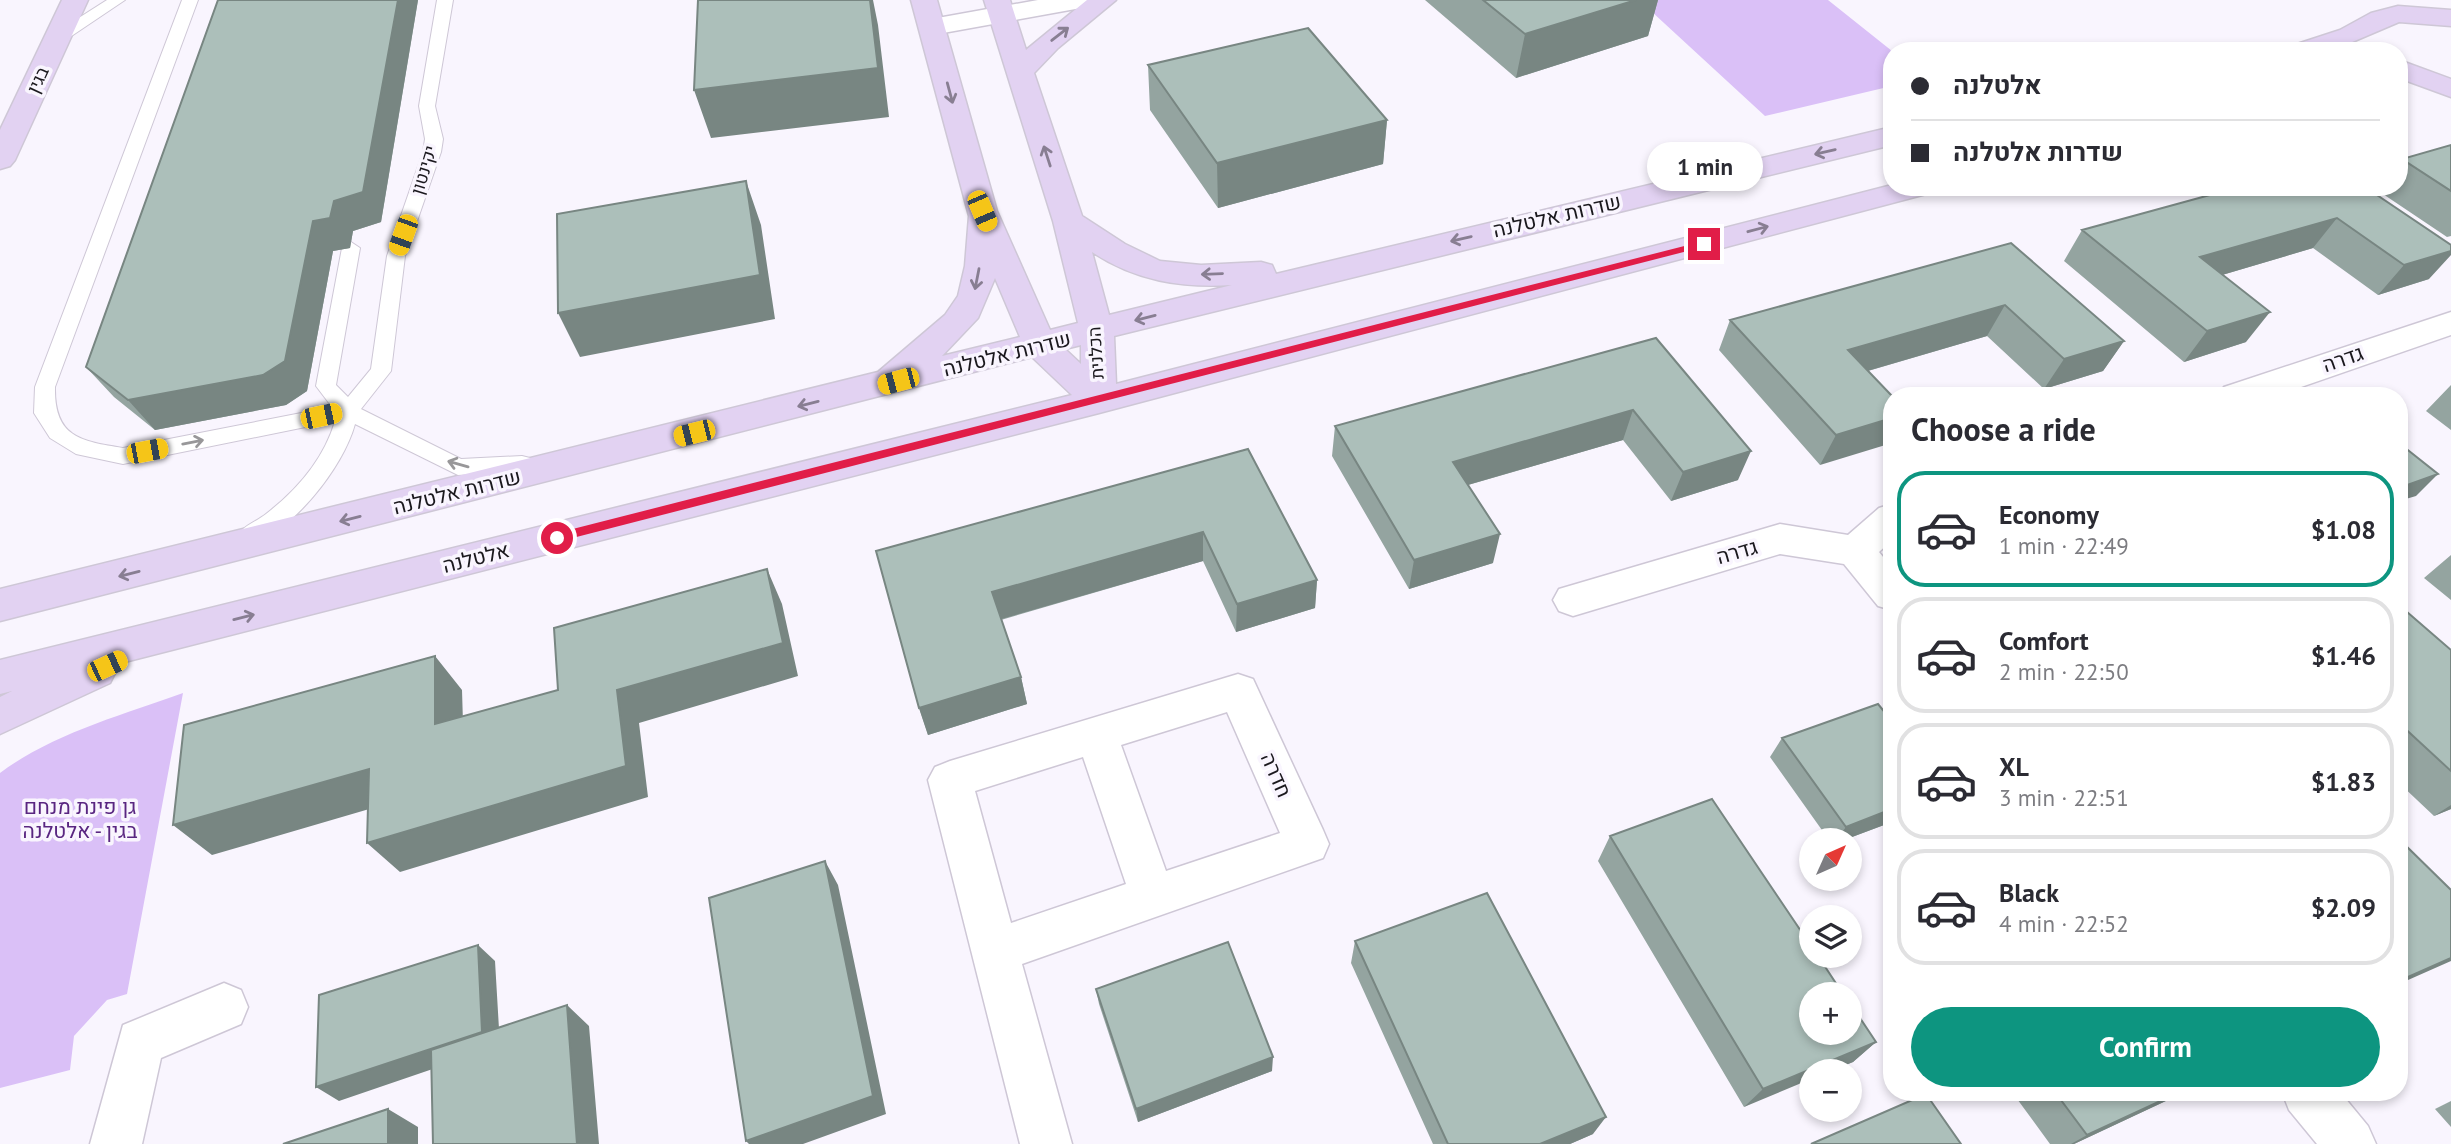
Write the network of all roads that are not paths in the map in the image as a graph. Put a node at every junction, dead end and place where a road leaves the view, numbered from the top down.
1 (75, 0) edge
2 (117, 0) edge
3 (190, 0) edge
4 (445, 0) edge
5 (924, 0) edge
6 (1081, 0) edge
7 (1103, 0) edge
8 (999, 7) edge
9 (2450, 18) edge
10 (932, 27) junction
11 (58, 37) junction
12 (2373, 39) edge
13 (2356, 42) edge
14 (1020, 72) junction
15 (2408, 72) edge
16 (2408, 85) edge
17 (2447, 88) edge
18 (1883, 138) edge
19 (0, 160) edge
20 (1885, 196) edge
21 (982, 211) junction
22 (1068, 221) junction
23 (351, 248) dead end
24 (1353, 265) junction
25 (2451, 323) edge
26 (1097, 331) junction
27 (1040, 345) junction
28 (874, 387) junction
29 (2263, 387) edge
30 (1099, 401) junction
31 (348, 411) junction
32 (57, 433) joint
33 (598, 457) junction
34 (1883, 526) edge
35 (230, 550) junction
36 (1855, 551) junction
37 (1883, 584) edge
38 (1573, 600) dead end
39 (0, 606) edge
40 (178, 634) junction
41 (0, 677) edge
42 (0, 716) edge
43 (1096, 734) junction
44 (1153, 898) junction
45 (997, 950) junction
46 (224, 1007) dead end
47 (2314, 1101) edge
48 (116, 1144) edge
49 (1046, 1144) edge
50 (2350, 1144) edge

1 - 11 main road, בגין
2 - 11 lane
3 - 32 lane
4 - 31 lane, יקינטון
5 - 10 main road, הכלנית
6 - 8 street
14 -> 7 main road
8 - 10 street
8 - 14 main road, הכלנית
9 - 12 main road
10 -> 21 main road, הכלנית
11 - 19 main road, בגין
12 - 13 main road
22 -> 14 main road, הכלנית
15 - 17 main road
16 - 17 main road
18 -> 24 main road, שדרות אלטלנה
30 -> 20 main road
21 - 27 main road, הכלנית
21 -> 28 main road
24 -> 22 main road
22 - 26 main road, הכלנית
23 - 31 lane
24 -> 26 main road, שדרות אלטלנה
25 - 29 street, גדרה
26 - 27 main road, שדרות אלטלנה
26 - 30 main road, הכלנית
27 - 28 main road, שדרות אלטלנה
27 - 30 main road, הכלנית
28 -> 33 main road, שדרות אלטלנה
40 -> 30 main road, אלטלנה
32 -> 31 lane
33 -> 31 lane
31 - 35 lane
33 -> 35 main road, שדרות אלטלנה
34 - 36 street
35 -> 39 main road, שדרות אלטלנה
36 - 37 street
36 - 38 street, גדרה
40 - 41 main road
40 - 42 main road
43 - 44 street
43 - 44 street, חדרה
43 - 45 street, חדרה
44 - 45 street, חדרה
45 - 49 street, חדרה
46 - 48 street
47 - 50 street

